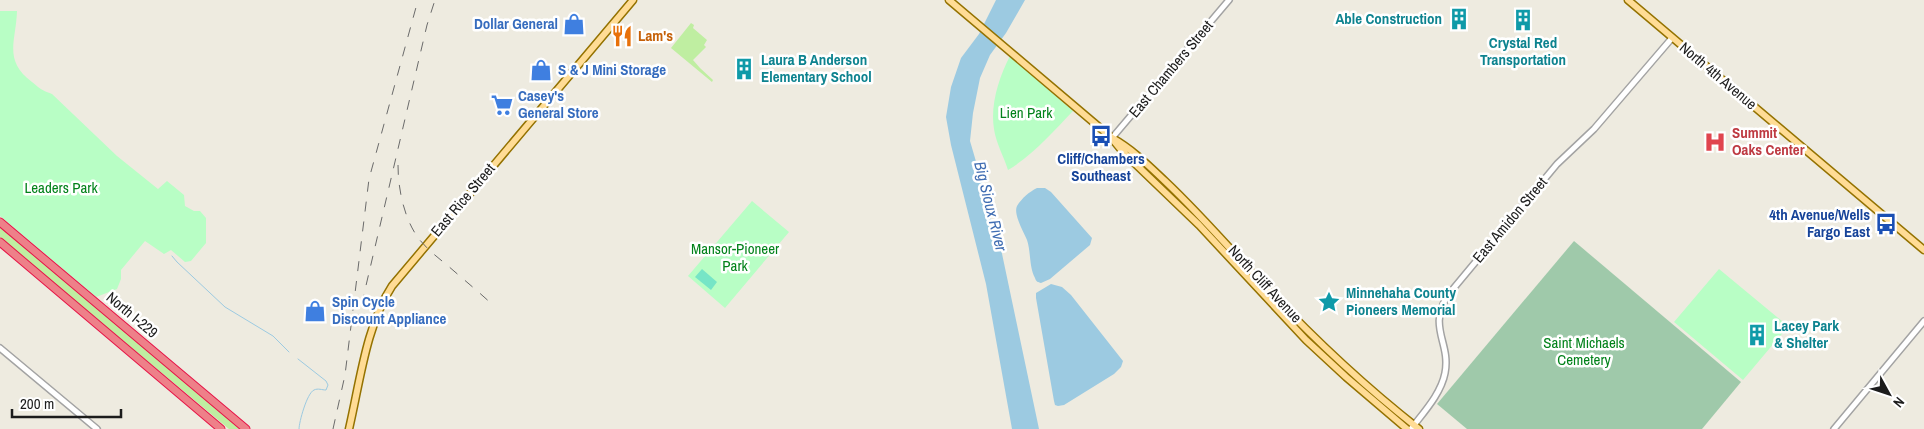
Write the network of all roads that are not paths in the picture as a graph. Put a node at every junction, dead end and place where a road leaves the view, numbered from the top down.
1 (633, 0) edge
2 (949, 0) edge
3 (1229, 0) edge
4 (1628, 0) edge
5 (1672, 38) junction
6 (1112, 138) junction
7 (0, 222) edge
8 (0, 242) edge
9 (1924, 250) edge
10 (1924, 320) edge
11 (0, 348) edge
12 (1413, 428) edge
13 (97, 429) edge
14 (221, 429) edge
15 (246, 429) edge
16 (349, 429) edge
17 (1834, 429) edge

1 - 16 main road, East Rice Street
2 - 6 main road, North Cliff Avenue
3 - 6 street, East Chambers Street
4 - 5 main road, North 4th Avenue
5 - 9 main road, North 4th Avenue
5 - 12 street, East Amidon Street
6 - 12 main road, North Cliff Avenue
7 - 15 highway, North I-229
8 - 14 highway, North I-229
10 - 17 street
11 - 13 street

